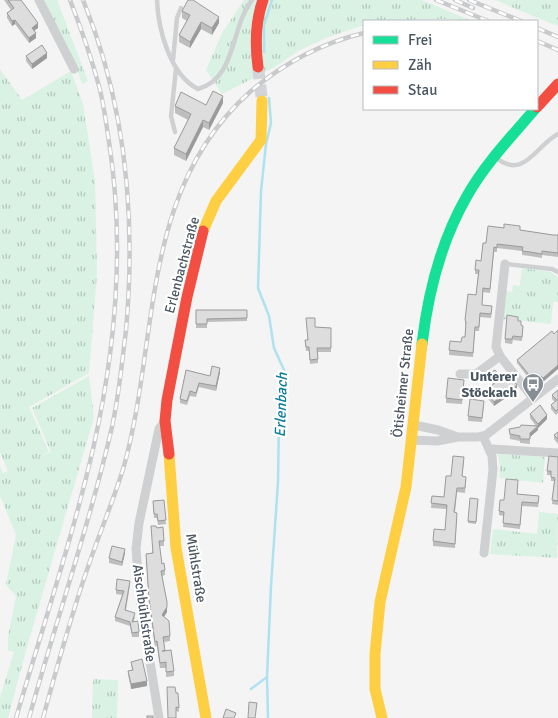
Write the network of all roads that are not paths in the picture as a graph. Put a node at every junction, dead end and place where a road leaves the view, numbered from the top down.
1 (39, 0) edge
2 (157, 0) edge
3 (252, 0) edge
4 (263, 0) edge
5 (181, 8) edge
6 (174, 62) junction
7 (258, 67) tunnel mouth
8 (74, 69) dead end
9 (176, 69) junction
10 (558, 84) edge
11 (262, 101) tunnel mouth
12 (538, 106) edge
13 (534, 110) edge
14 (175, 132) dead end
15 (558, 134) edge
16 (494, 157) junction
17 (506, 264) joint
18 (558, 272) edge
19 (500, 356) junction
20 (460, 374) dead end
21 (558, 379) edge
22 (533, 398) junction
23 (165, 421) junction
24 (414, 425) junction
25 (483, 436) junction
26 (458, 437) junction
27 (412, 440) junction
28 (490, 451) junction
29 (558, 454) edge
30 (484, 553) dead end
31 (159, 718) edge
32 (206, 718) edge
33 (382, 718) edge

1 - 8 street
2 - 6 lane
3 - 9 lane
4 - 7 street
5 - 6 lane
6 - 9 lane
9 - 14 lane
10 - 12 street, Ötisheimer Straße
11 - 23 street, Erlenbachstraße
13 - 16 street, Ötisheimer Straße
15 - 16 lane
16 - 24 street, Ötisheimer Straße
17 - 18 lane
17 - 19 street
19 - 20 street
19 - 22 street
21 - 22 street
22 - 25 street
23 - 31 street, Aischbühlstraße
23 - 32 street, Mühlstraße
24 - 26 street
24 - 27 street, Ötisheimer Straße
25 - 26 street
25 - 28 street
26 - 27 street
27 - 33 street, Ötisheimer Straße
28 - 29 street
28 - 30 street

